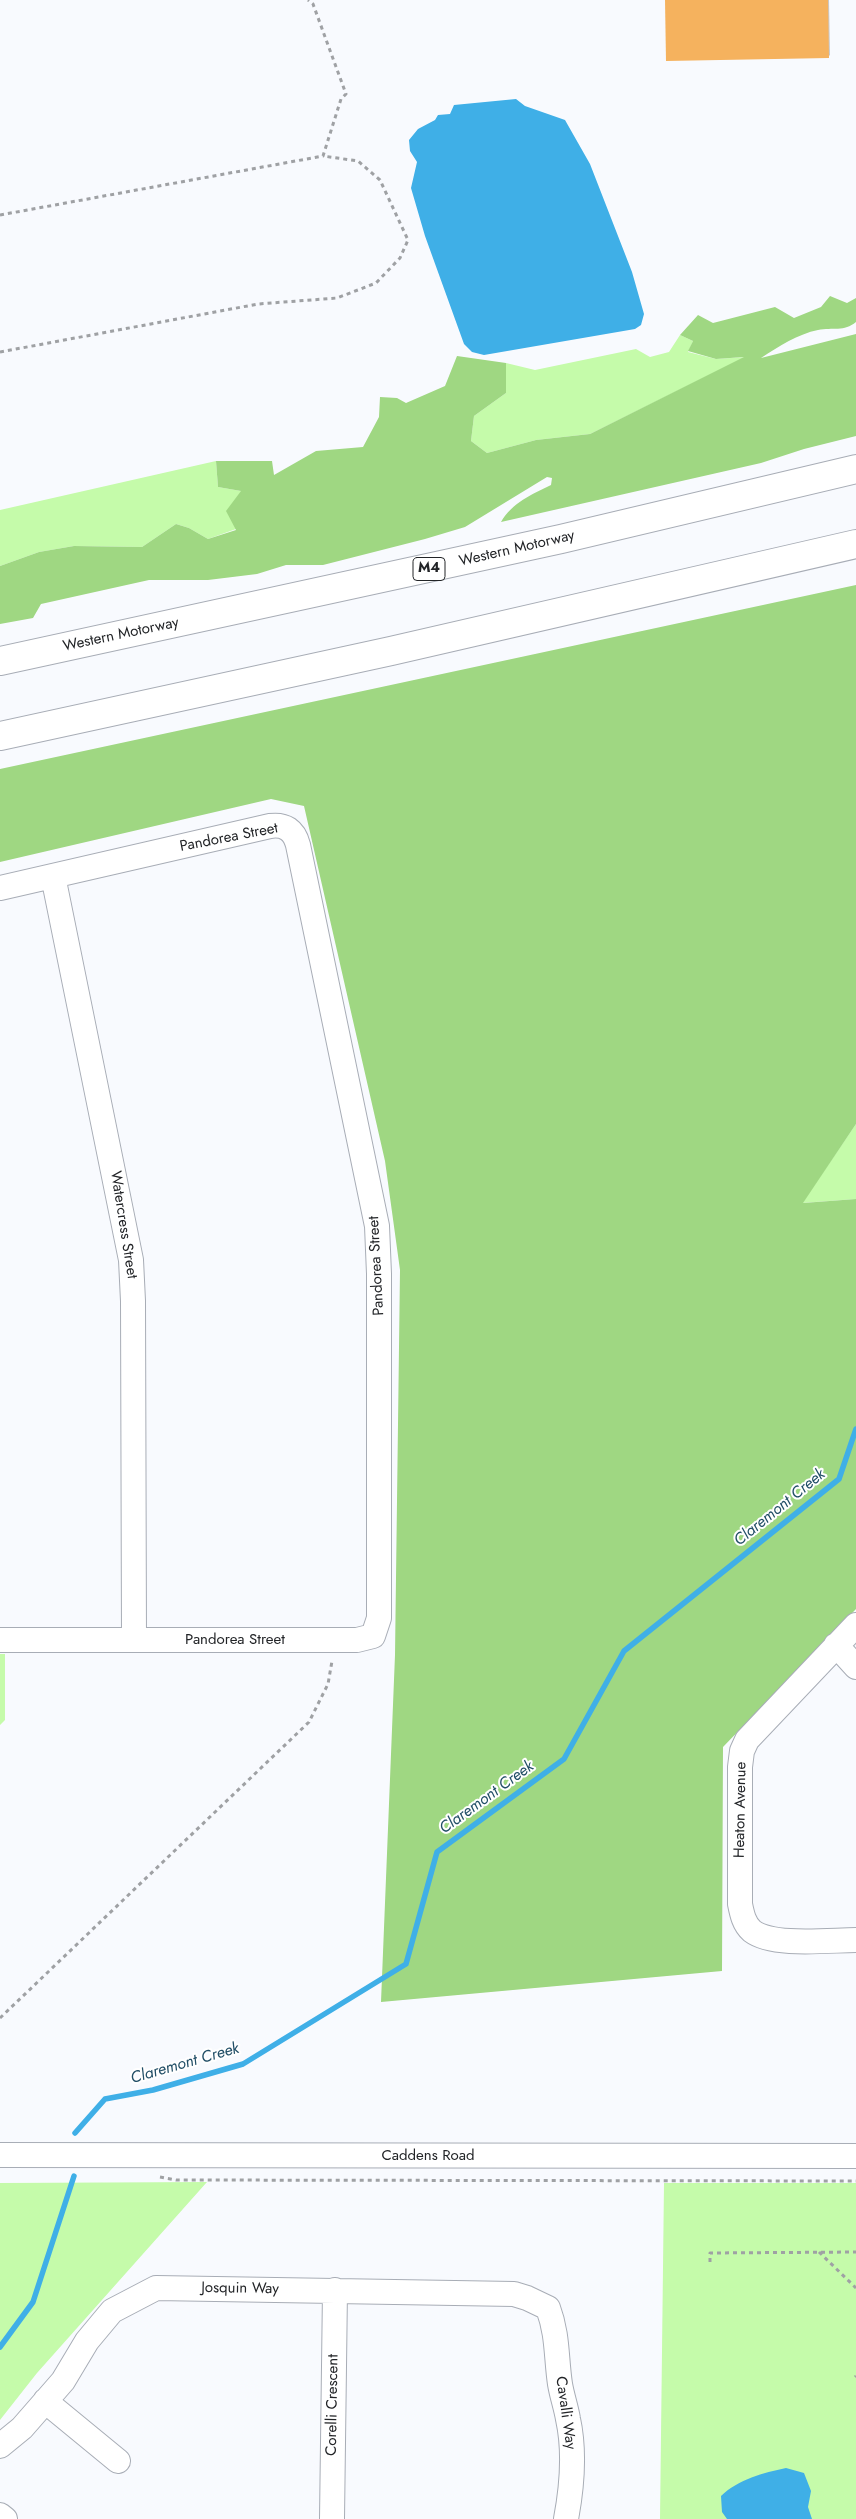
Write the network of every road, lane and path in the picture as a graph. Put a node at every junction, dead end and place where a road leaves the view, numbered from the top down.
1 (308, 0) edge
2 (323, 156) junction
3 (0, 215) edge
4 (0, 352) edge
5 (856, 469) edge
6 (856, 544) edge
7 (0, 661) edge
8 (0, 736) edge
9 (54, 876) junction
10 (0, 888) edge
11 (856, 1625) edge
12 (0, 1640) edge
13 (134, 1640) junction
14 (332, 1640) junction
15 (836, 1646) junction
16 (856, 1666) edge
17 (856, 1940) edge
18 (0, 2018) edge
19 (0, 2155) edge
20 (856, 2156) edge
21 (336, 2179) dead end
22 (856, 2180) edge
23 (819, 2252) junction
24 (856, 2252) edge
25 (710, 2262) dead end
26 (856, 2288) edge
27 (335, 2290) junction
28 (548, 2308) joint
29 (46, 2401) junction
30 (0, 2446) edge
31 (118, 2462) dead end
32 (0, 2516) edge
33 (5, 2519) edge
34 (332, 2519) edge
35 (566, 2519) edge

1 - 2 path
2 - 3 path
2 - 4 path
5 - 7 highway, Western Motorway / M4
6 - 8 highway
9 - 10 street, Pandorea Street
9 - 13 street, Watercress Street
9 - 14 street, Pandorea Street
11 - 15 street, Heaton Avenue
12 - 13 street, Pandorea Street
13 - 14 street, Pandorea Street
14 - 18 path
15 - 16 street
15 - 17 street, Heaton Avenue
19 - 20 street, Caddens Road
21 - 22 path
23 - 24 path
23 - 25 path
23 - 26 path
27 - 28 street, Josquin Way
27 - 29 street, Josquin Way
27 - 34 street, Corelli Crescent
28 - 35 street, Cavalli Way
29 - 30 street, Josquin Way
29 - 31 street
32 - 33 street

